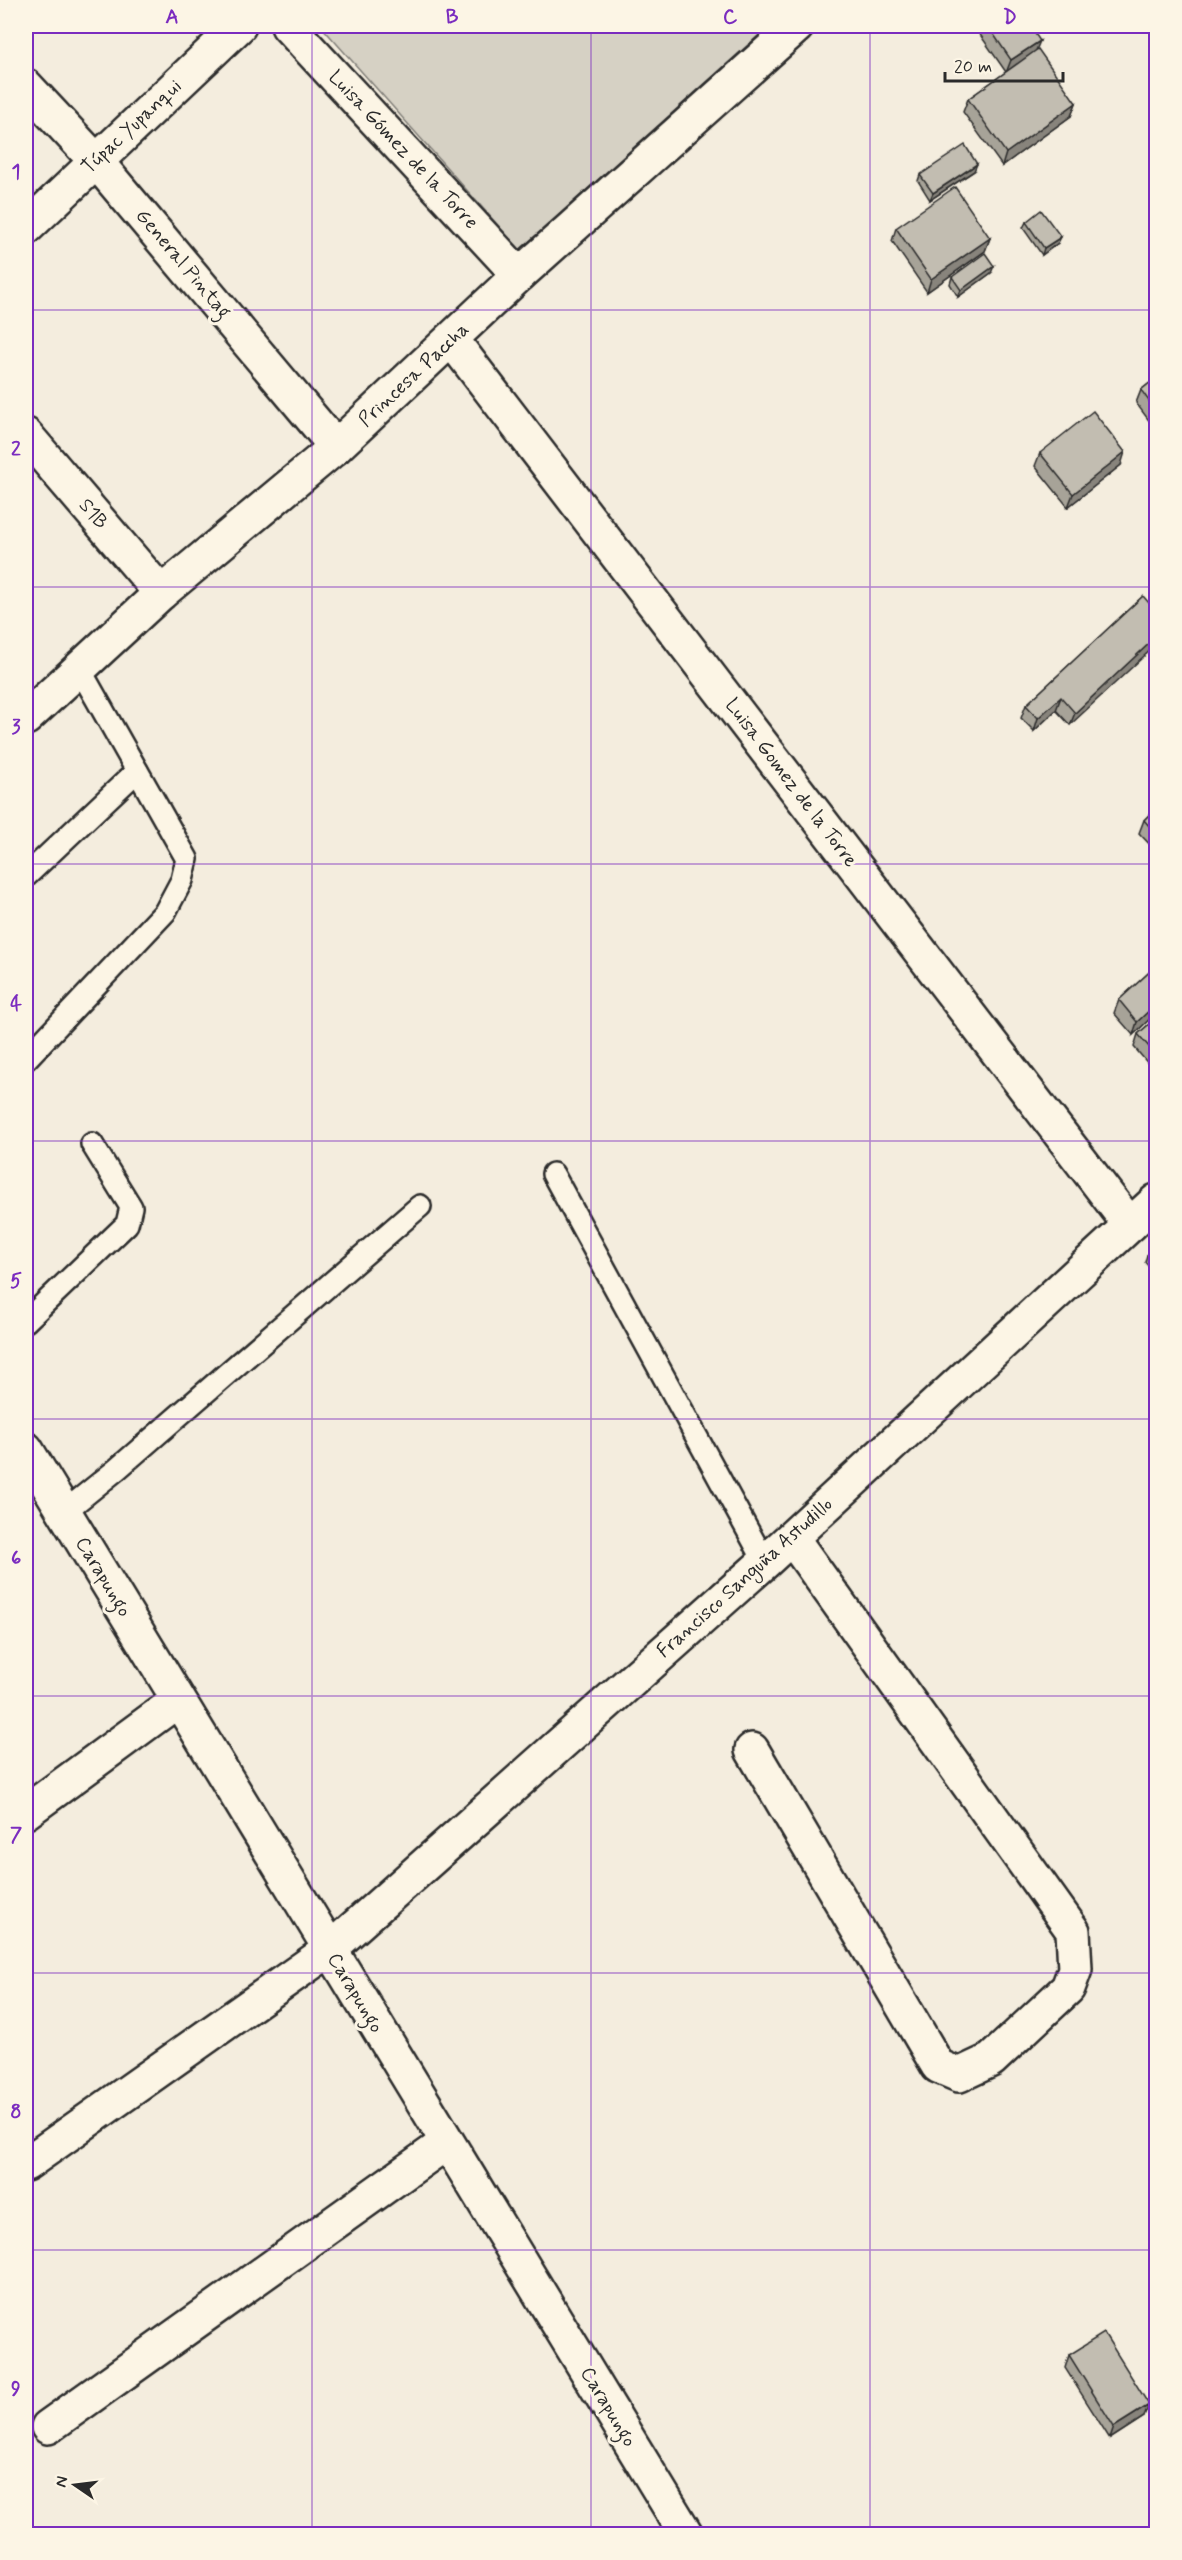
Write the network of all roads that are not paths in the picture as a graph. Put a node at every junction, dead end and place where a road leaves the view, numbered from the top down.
1 (239, 26) edge
2 (288, 26) edge
3 (797, 26) edge
4 (26, 86) edge
5 (96, 161) junction
6 (26, 228) edge
7 (519, 274) junction
8 (452, 340) junction
9 (26, 435) edge
10 (336, 447) junction
11 (161, 593) junction
12 (79, 668) junction
13 (26, 718) edge
14 (137, 771) junction
15 (26, 876) edge
16 (26, 1059) edge
17 (92, 1144) dead end
18 (553, 1174) dead end
19 (1156, 1201) edge
20 (420, 1206) dead end
21 (1130, 1226) junction
22 (26, 1321) edge
23 (26, 1449) edge
24 (64, 1512) junction
25 (792, 1538) junction
26 (765, 1562) junction
27 (177, 1701) junction
28 (752, 1750) dead end
29 (26, 1812) edge
30 (329, 1950) junction
31 (446, 2143) junction
32 (26, 2164) edge
33 (48, 2427) dead end
34 (686, 2535) edge

1 - 5 street, Túpac Yupanqui
2 - 7 street, Luisa Gómez de la Torre
3 - 7 street, Princesa Paccha
4 - 5 street, General Pintag
5 - 6 street, Túpac Yupanqui
5 - 10 street, General Pintag
7 - 8 street, Princesa Paccha
8 - 10 street, Princesa Paccha
8 - 21 street, Luisa Gomez de la Torre
9 - 11 street, S1B
10 - 11 street, Princesa Paccha
11 - 12 street, Princesa Paccha
12 - 13 street, Princesa Paccha
12 - 14 lane
14 - 15 lane
14 - 16 lane
17 - 22 lane
18 - 26 lane
19 - 21 street, Francisco Sanguña Astudillo
20 - 24 lane
21 - 25 street, Francisco Sanguña Astudillo
23 - 24 street, Carapungo
24 - 27 street, Carapungo
25 - 26 street, Francisco Sanguña Astudillo
25 - 28 street
26 - 30 street, Francisco Sanguña Astudillo
27 - 29 street
27 - 30 street, Carapungo
30 - 31 street, Carapungo
30 - 32 street, Francisco Sanguña Astudillo
31 - 33 street
31 - 34 street, Carapungo

